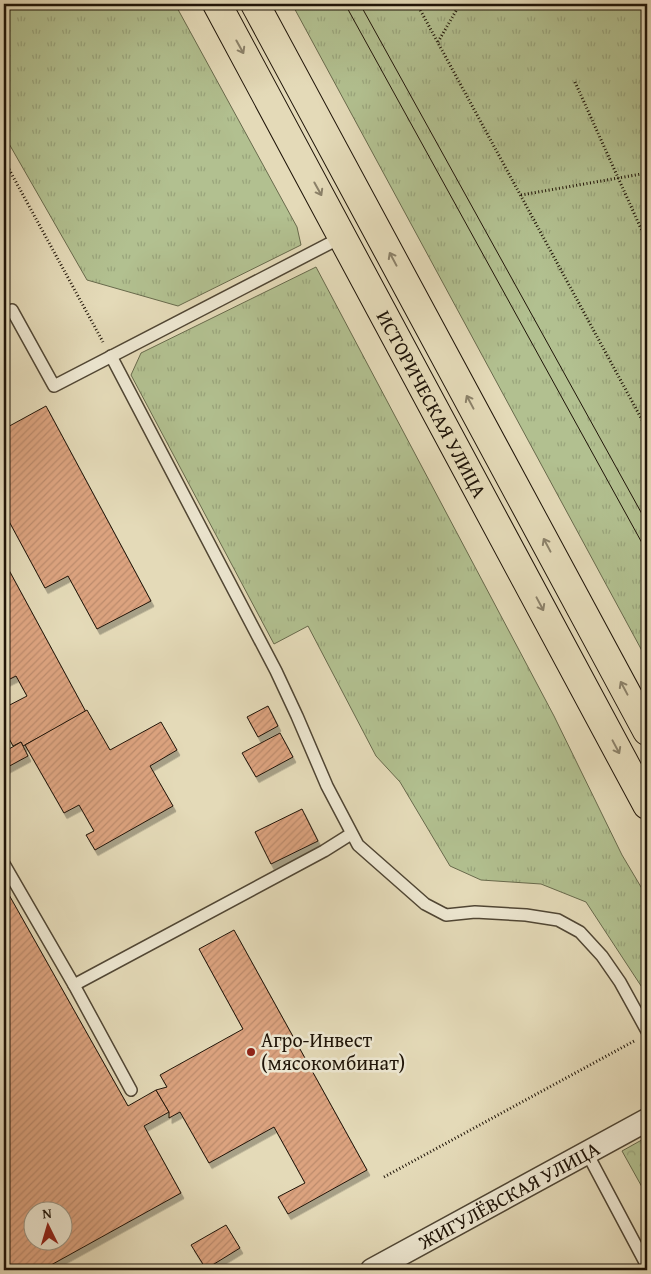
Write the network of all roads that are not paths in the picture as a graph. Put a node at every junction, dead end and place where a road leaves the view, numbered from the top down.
1 (216, 4) edge
2 (256, 4) edge
3 (344, 237) junction
4 (4, 314) edge
5 (111, 356) junction
6 (647, 731) edge
7 (647, 805) edge
8 (351, 834) junction
9 (4, 864) edge
10 (74, 985) junction
11 (643, 1035) edge
12 (131, 1090) dead end
13 (647, 1120) edge
14 (587, 1153) junction
15 (647, 1266) edge
16 (372, 1270) edge

1 -> 3 highway, ИСТОРИЧЕСКАЯ УЛИЦА
6 -> 2 highway, ИСТОРИЧЕСКАЯ УЛИЦА
3 - 5 lane
3 -> 7 highway, ИСТОРИЧЕСКАЯ УЛИЦА
4 - 5 lane
5 - 8 lane
8 - 10 lane
8 - 11 lane
9 - 10 lane
10 - 12 lane
13 - 14 street, ЖИГУЛЁВСКАЯ УЛИЦА
14 - 15 lane
14 - 16 street, ЖИГУЛЁВСКАЯ УЛИЦА

